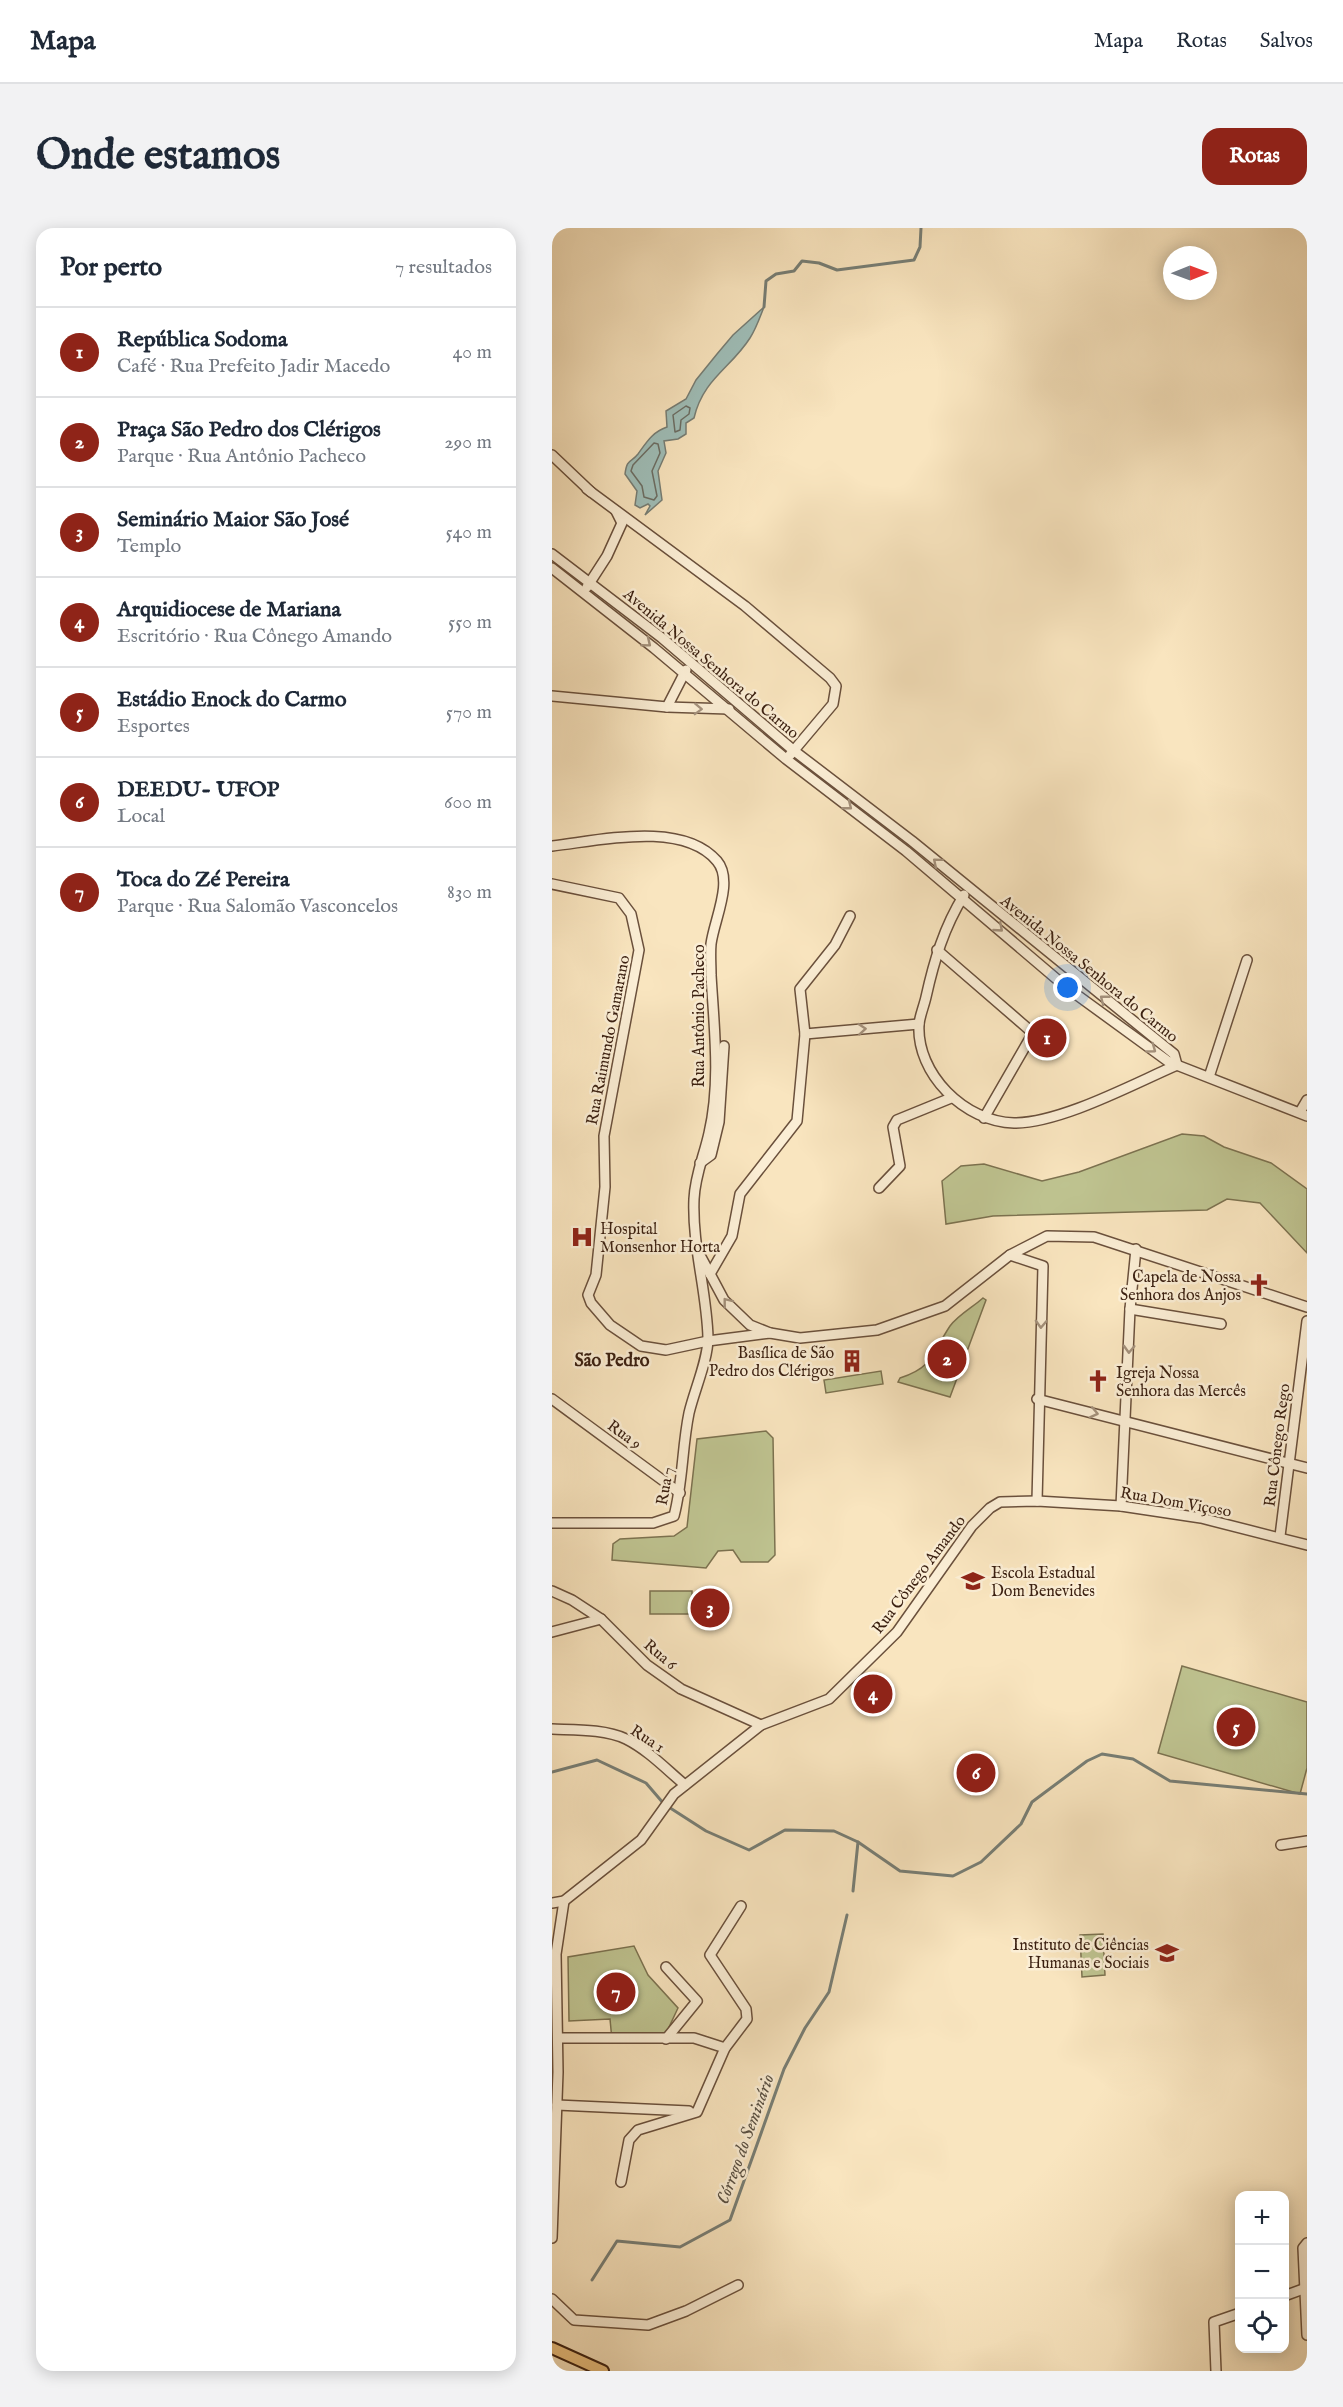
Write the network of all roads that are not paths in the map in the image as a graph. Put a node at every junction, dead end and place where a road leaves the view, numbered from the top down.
1 (552, 455) edge
2 (587, 489) junction
3 (552, 554) edge
4 (552, 568) edge
5 (590, 582) junction
6 (583, 594) junction
7 (630, 615) junction
8 (624, 624) junction
9 (692, 663) junction
10 (684, 673) junction
11 (552, 696) edge
12 (736, 701) junction
13 (667, 707) junction
14 (728, 710) junction
15 (793, 750) junction
16 (786, 759) junction
17 (831, 778) junction
18 (824, 787) junction
19 (912, 841) junction
20 (552, 846) edge
21 (906, 850) junction
22 (552, 884) edge
23 (968, 888) junction
24 (961, 898) junction
25 (850, 916) dead end
26 (937, 950) junction
27 (1247, 960) dead end
28 (1074, 976) junction
29 (1066, 987) junction
30 (919, 1024) junction
31 (805, 1034) junction
32 (724, 1046) dead end
33 (1177, 1065) junction
34 (1209, 1077) junction
35 (951, 1098) junction
36 (1307, 1100) edge
37 (1303, 1114) edge
38 (984, 1118) junction
39 (699, 1163) junction
40 (879, 1188) dead end
41 (1136, 1249) junction
42 (699, 1254) junction
43 (1010, 1255) junction
44 (710, 1274) junction
45 (1307, 1307) edge
46 (1130, 1309) junction
47 (1307, 1322) edge
48 (1221, 1324) dead end
49 (770, 1333) junction
50 (708, 1341) junction
51 (552, 1399) edge
52 (1038, 1399) junction
53 (1125, 1420) junction
54 (1288, 1462) junction
55 (1307, 1468) edge
56 (680, 1493) junction
57 (1037, 1501) junction
58 (1121, 1506) junction
59 (552, 1523) edge
60 (1280, 1536) junction
61 (1307, 1545) edge
62 (552, 1591) edge
63 (601, 1619) junction
64 (552, 1632) edge
65 (761, 1725) junction
66 (552, 1729) edge
67 (685, 1785) junction
68 (1307, 1841) edge
69 (1281, 1845) dead end
70 (564, 1901) junction
71 (552, 1903) edge
72 (741, 1906) dead end
73 (554, 1954) edge
74 (666, 1967) dead end
75 (554, 2013) edge
76 (558, 2037) junction
77 (666, 2038) junction
78 (725, 2048) junction
79 (555, 2072) edge
80 (557, 2105) junction
81 (697, 2112) junction
82 (553, 2134) edge
83 (621, 2182) dead end
84 (553, 2194) edge
85 (552, 2238) edge
86 (1307, 2243) edge
87 (738, 2285) dead end
88 (1306, 2288) edge
89 (1289, 2294) edge
90 (552, 2299) edge
91 (1235, 2314) edge
92 (1307, 2335) edge
93 (552, 2348) edge
94 (603, 2371) edge
95 (1216, 2371) edge

1 - 2 street
2 - 5 street
2 - 15 street
3 - 5 street, Avenida Nossa Senhora do Carmo
4 - 6 street, Avenida Nossa Senhora do Carmo
5 - 6 street
5 - 7 street, Avenida Nossa Senhora do Carmo
6 - 8 street, Avenida Nossa Senhora do Carmo
7 - 8 street
7 - 9 street, Avenida Nossa Senhora do Carmo
8 -> 10 street, Avenida Nossa Senhora do Carmo
9 - 10 street
9 - 12 street, Avenida Nossa Senhora do Carmo
10 - 13 street
10 - 14 street, Avenida Nossa Senhora do Carmo
11 - 13 street
12 - 14 street
12 - 15 street, Avenida Nossa Senhora do Carmo
13 -> 14 street
14 - 16 street, Avenida Nossa Senhora do Carmo
15 - 16 street
15 - 17 street, Avenida Nossa Senhora do Carmo
16 - 18 street, Avenida Nossa Senhora do Carmo
17 - 18 street
17 - 19 street, Avenida Nossa Senhora do Carmo
18 -> 21 street, Avenida Nossa Senhora do Carmo
19 - 21 street
23 -> 19 street, Avenida Nossa Senhora do Carmo
20 - 39 street, Rua Antônio Pacheco
21 - 24 street, Avenida Nossa Senhora do Carmo
22 - 50 street, Rua Raimundo Gamarano
23 - 24 street
23 - 28 street, Avenida Nossa Senhora do Carmo
24 - 26 street
24 -> 29 street, Avenida Nossa Senhora do Carmo
25 - 31 street
26 - 30 street
26 - 38 street
27 - 34 street
28 - 29 street
33 -> 28 street, Avenida Nossa Senhora do Carmo
29 -> 33 street, Avenida Nossa Senhora do Carmo
31 -> 30 street
30 - 35 street
31 - 44 street
32 - 39 street, Rua Antônio Pacheco
33 - 34 street
33 - 38 street
34 - 37 street
35 - 38 street
35 - 40 street
36 - 37 street
39 - 42 street, Rua Antônio Pacheco
41 - 43 street, Rua Antônio Pacheco
41 - 45 street, Rua Antônio Pacheco
41 - 46 street
42 - 44 street, Rua Antônio Pacheco
42 - 50 street, Rua Antônio Pacheco
43 - 49 street, Rua Antônio Pacheco
43 -> 52 street
49 -> 44 street, Rua Antônio Pacheco
46 - 48 street
46 -> 53 street
47 - 54 street, Rua Cônego Rego
49 - 50 street
50 - 56 street, Rua 7
51 - 56 street, Rua 9
52 -> 53 street
52 - 57 street
53 - 54 street
53 - 58 street
54 - 55 street
54 - 60 street, Rua Cônego Rego
56 - 59 street, Rua 7
57 - 58 street, Rua Dom Viçoso
57 - 65 street, Rua Cônego Amando
58 - 60 street, Rua Dom Viçoso
60 - 61 street, Rua Dom Viçoso
62 - 63 street, Rua 6
63 - 64 street
63 - 65 street, Rua 6
65 - 67 street, Rua Cônego Amando
66 - 67 street, Rua 1
67 - 70 street, Rua Cônego Amando
68 - 69 street
70 - 71 street, Rua Cônego Amando
70 - 73 street
72 - 78 street
73 - 75 street
74 - 77 street
75 - 76 street
76 - 77 street
76 - 79 street
77 - 78 street
78 - 81 street
79 - 80 street
80 - 81 street
80 - 82 street
81 - 83 street
82 - 84 street
84 - 85 street
86 - 88 street
87 - 90 street
88 - 89 street
88 - 92 street
91 - 95 street
93 - 94 main road

